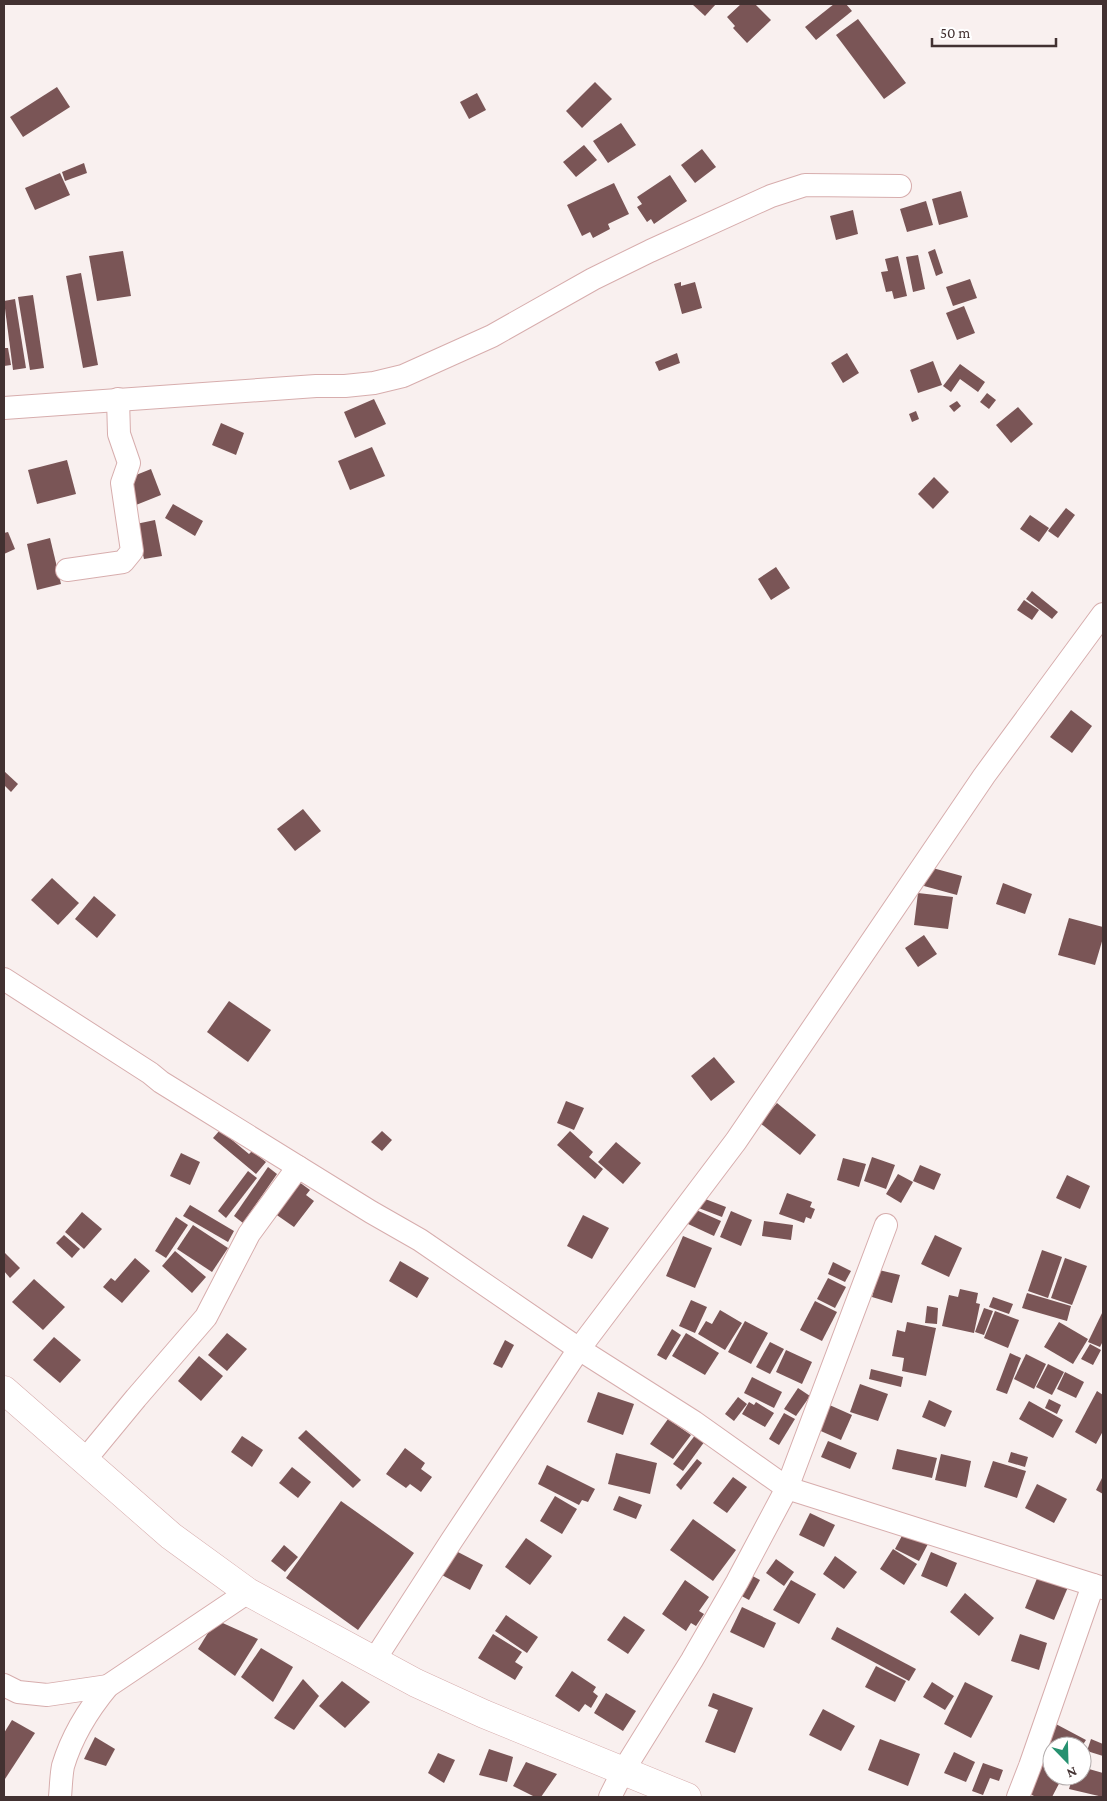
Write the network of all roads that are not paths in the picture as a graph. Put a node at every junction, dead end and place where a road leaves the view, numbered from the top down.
1 (900, 186) dead end
2 (118, 399) junction
3 (4, 408) edge
4 (67, 570) dead end
5 (1103, 614) edge
6 (4, 979) edge
7 (298, 1167) junction
8 (886, 1225) dead end
9 (579, 1349) junction
10 (4, 1390) edge
11 (84, 1461) junction
12 (787, 1488) junction
13 (1098, 1586) edge
14 (248, 1592) junction
15 (375, 1659) junction
16 (4, 1685) edge
17 (108, 1686) junction
18 (623, 1771) junction
19 (60, 1797) edge
20 (610, 1797) edge
21 (687, 1797) edge
22 (1018, 1797) edge

1 - 2 street
2 - 3 street
2 - 4 street
5 - 9 street
6 - 7 street
7 - 9 street
7 - 11 street
8 - 12 street
9 - 12 street
9 - 15 street
10 - 11 highway
11 - 14 highway
12 - 13 street
12 - 18 street
13 - 22 street
14 - 15 highway
14 - 17 street
15 - 18 highway
16 - 17 street
17 - 19 street
18 - 20 street
18 - 21 highway

